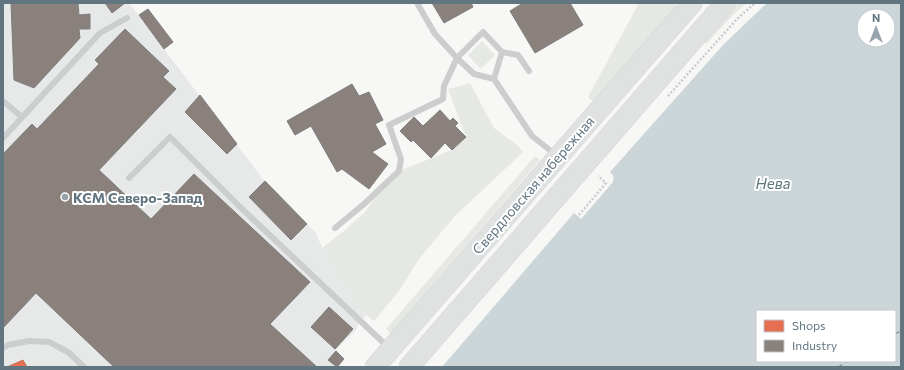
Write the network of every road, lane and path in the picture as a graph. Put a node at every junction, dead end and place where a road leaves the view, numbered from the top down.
1 (417, 3) edge
2 (725, 3) edge
3 (689, 4) edge
4 (127, 18) dead end
5 (502, 52) junction
6 (457, 58) junction
7 (529, 71) dead end
8 (494, 80) junction
9 (3, 101) edge
10 (22, 117) junction
11 (3, 138) edge
12 (558, 157) junction
13 (598, 176) dead end
14 (129, 178) dead end
15 (579, 215) dead end
16 (335, 228) dead end
17 (3, 348) edge
18 (390, 349) junction
19 (84, 367) edge
20 (375, 367) edge
21 (409, 367) edge

1 - 6 lane
2 - 21 main road, Свердловская набережная
3 - 12 main road, Свердловская набережная
4 - 10 lane
5 - 6 lane
5 - 7 lane
5 - 8 lane
6 - 8 lane
6 - 16 lane
8 - 12 lane
9 - 10 lane
10 - 11 lane
12 - 18 main road, Свердловская набережная
13 - 15 path
14 - 18 lane
17 - 19 lane
18 - 20 main road, Свердловская набережная

